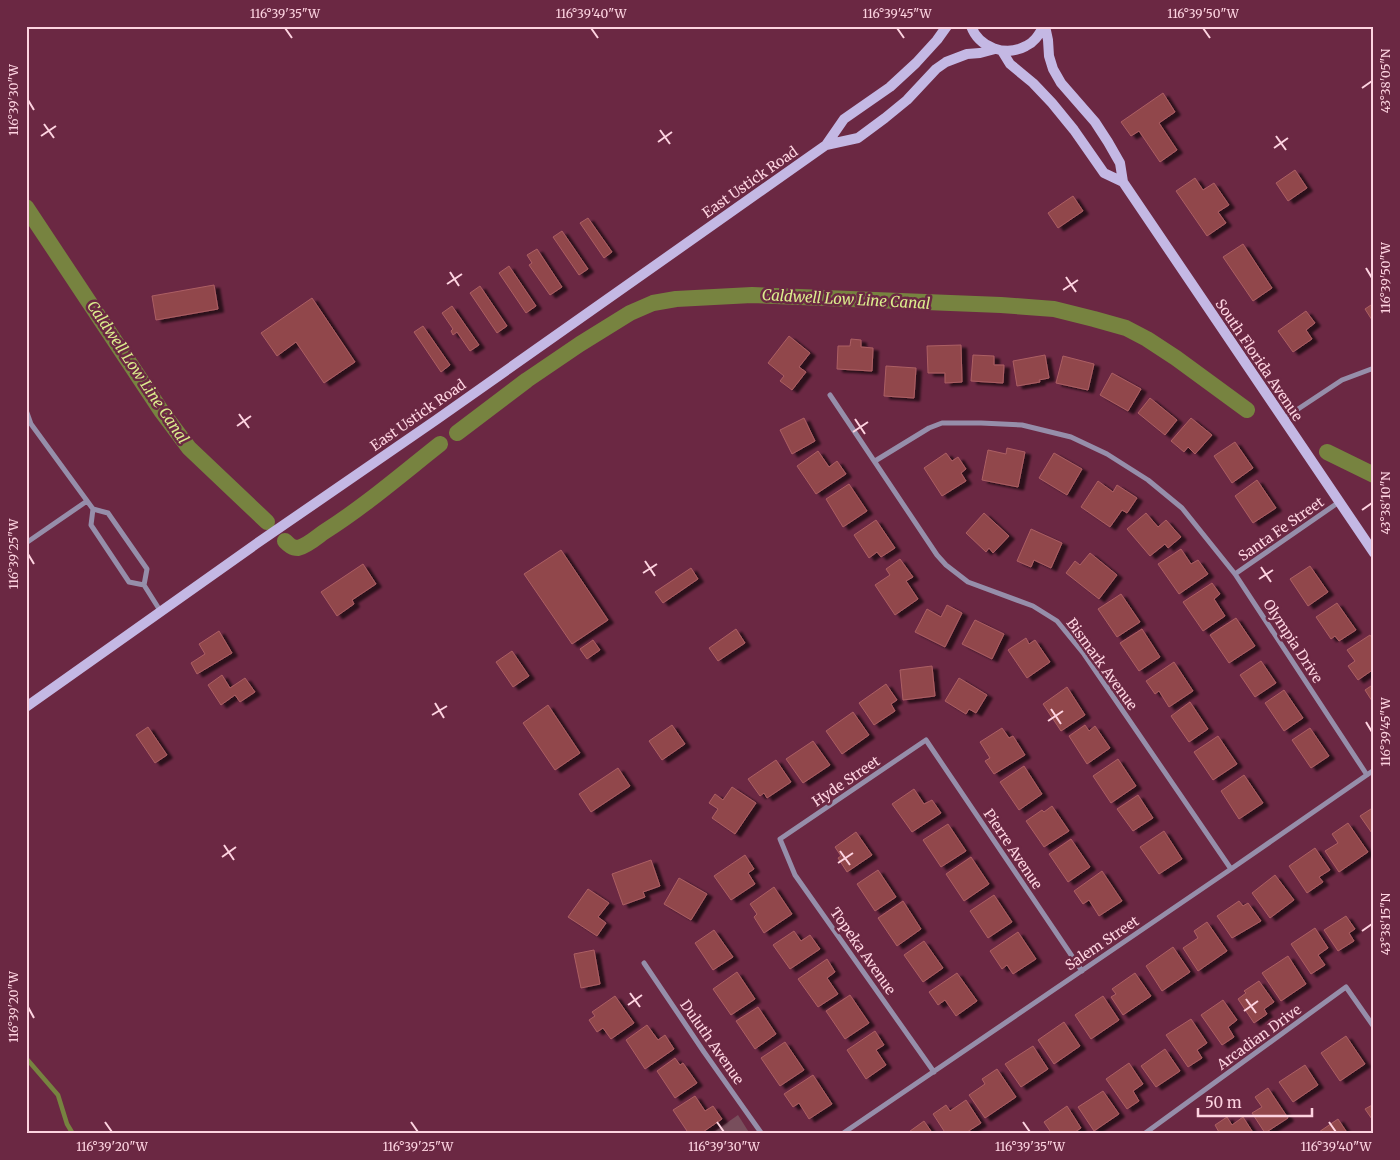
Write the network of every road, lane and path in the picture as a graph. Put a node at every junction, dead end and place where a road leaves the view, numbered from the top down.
1 (947, 26) edge
2 (971, 26) edge
3 (1044, 26) edge
4 (998, 50) junction
5 (826, 145) junction
6 (1123, 182) junction
7 (1374, 368) edge
8 (830, 395) dead end
9 (26, 410) edge
10 (1282, 419) junction
11 (29, 426) edge
12 (875, 462) junction
13 (87, 501) junction
14 (1339, 502) junction
15 (93, 509) junction
16 (26, 543) edge
17 (1374, 553) edge
18 (1235, 574) junction
19 (144, 585) junction
20 (161, 612) junction
21 (26, 707) edge
22 (926, 740) joint
23 (1374, 770) edge
24 (1367, 775) junction
25 (780, 839) joint
26 (1231, 869) junction
27 (644, 962) dead end
28 (1082, 971) junction
29 (1374, 1028) edge
30 (934, 1072) junction
31 (762, 1134) edge
32 (842, 1134) edge
33 (1144, 1134) edge

1 - 5 main road, East Ustick Road
2 - 4 main road, South Florida Avenue
3 - 4 main road, East Ustick Road
3 - 6 main road, South Florida Avenue
4 - 5 main road, East Ustick Road
4 - 6 main road, South Florida Avenue
5 - 20 main road, East Ustick Road
6 - 10 main road, South Florida Avenue
7 - 10 street
8 - 12 street, Bismark Avenue
9 - 11 street
10 - 14 main road, South Florida Avenue
11 - 13 street
12 - 18 street, Olympia Drive
12 - 26 street, Bismark Avenue
13 - 15 street
13 - 16 street
14 - 17 main road, South Florida Avenue
14 - 18 street, Santa Fe Street
15 - 19 street
15 - 19 street
18 - 24 street, Olympia Drive
19 - 20 street
20 - 21 main road, East Ustick Road
22 - 25 street, Hyde Street
22 - 28 street, Pierre Avenue
23 - 24 street, Salem Street
24 - 26 street, Salem Street
25 - 30 street, Topeka Avenue
26 - 28 street, Salem Street
27 - 31 street, Duluth Avenue
28 - 30 street, Salem Street
29 - 33 street, Arcadian Drive
30 - 32 street, Salem Street

